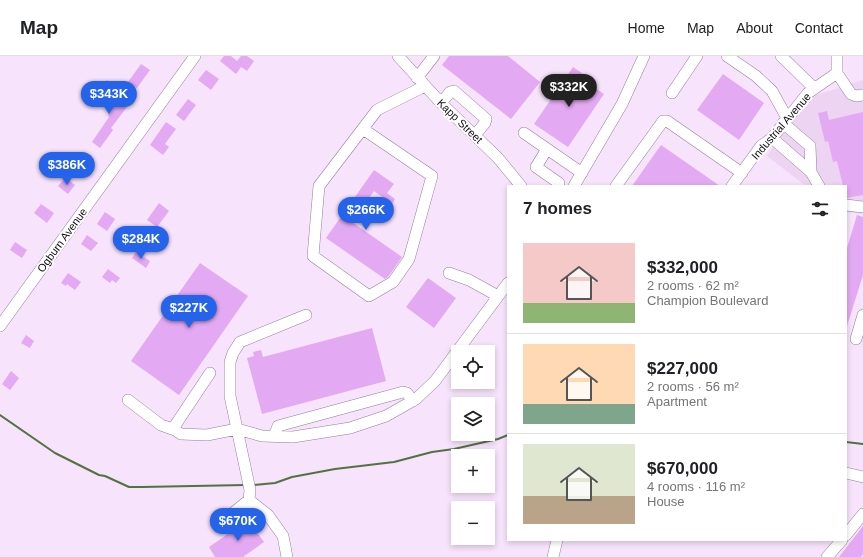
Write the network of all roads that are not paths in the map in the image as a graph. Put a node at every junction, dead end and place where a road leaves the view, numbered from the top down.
1 (195, 56) edge
2 (398, 56) edge
3 (434, 56) edge
4 (644, 56) edge
5 (697, 56) edge
6 (727, 56) edge
7 (781, 56) edge
8 (837, 56) edge
9 (837, 73) junction
10 (417, 78) junction
11 (425, 86) junction
12 (814, 88) junction
13 (672, 93) dead end
14 (863, 94) edge
15 (441, 103) junction
16 (785, 121) junction
17 (363, 129) junction
18 (524, 133) dead end
19 (475, 135) junction
20 (772, 138) junction
21 (547, 149) junction
22 (811, 172) junction
23 (582, 173) junction
24 (742, 173) junction
25 (559, 183) dead end
26 (520, 185) edge
27 (575, 185) edge
28 (617, 185) edge
29 (733, 185) edge
30 (818, 185) edge
31 (847, 205) edge
32 (863, 207) edge
33 (449, 274) dead end
34 (507, 284) edge
35 (498, 296) junction
36 (306, 315) dead end
37 (863, 315) edge
38 (0, 326) edge
39 (855, 339) edge
40 (210, 373) dead end
41 (128, 400) dead end
42 (413, 401) junction
43 (237, 429) junction
44 (174, 430) junction
45 (274, 437) junction
46 (847, 472) edge
47 (863, 477) edge
48 (249, 500) junction
49 (233, 513) dead end
50 (863, 514) edge
51 (847, 534) edge
52 (557, 541) edge
53 (841, 541) edge
54 (287, 557) edge
55 (553, 557) edge
56 (827, 557) edge

1 - 38 street, Ogburn Avenue
2 - 10 street, Kapp Street
3 - 10 street
4 - 23 street
5 - 13 street
6 - 16 street
7 - 12 street
8 - 9 street
9 - 12 street, Industrial Avenue
9 - 14 street
10 - 11 street, Kapp Street
11 - 15 street, Kapp Street
11 - 17 street
12 - 16 street, Industrial Avenue
15 - 19 street, Kapp Street
15 - 19 street
16 - 20 street, Industrial Avenue
16 - 22 street
17 - 17 street
18 - 21 street
19 - 26 street, Kapp Street
20 - 22 street
20 - 24 street, Industrial Avenue
21 - 23 street
21 - 25 street
22 - 30 street
23 - 27 street
24 - 28 street
24 - 29 street, Industrial Avenue
31 - 32 street
33 - 35 street
34 - 35 street
35 - 42 street
36 - 43 street
37 - 39 street
40 - 44 street
41 - 44 street
42 - 45 street
42 - 45 street
43 - 44 street
43 - 45 street
43 - 48 street
46 - 47 street
48 - 49 street
48 - 54 street
50 - 51 street
52 - 55 street
53 - 56 street

